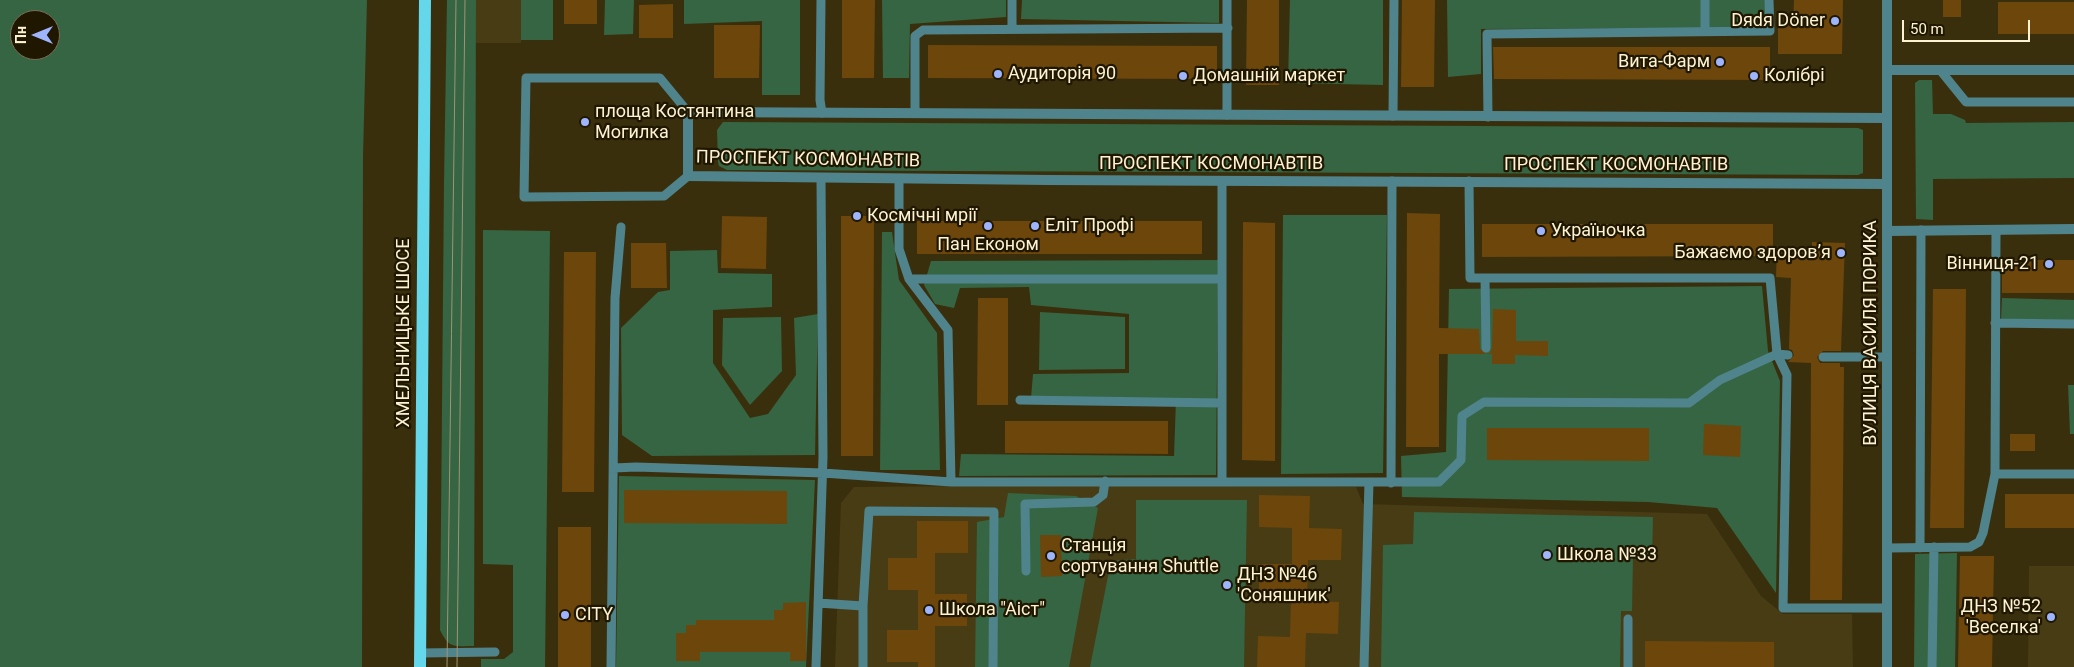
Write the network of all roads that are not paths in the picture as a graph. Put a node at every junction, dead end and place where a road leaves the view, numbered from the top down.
1 (425, 0) edge
2 (820, 0) edge
3 (1012, 0) edge
4 (1228, 0) edge
5 (1394, 0) edge
6 (1705, 0) edge
7 (1770, 0) edge
8 (1887, 0) edge
9 (1228, 28) junction
10 (1012, 29) junction
11 (1705, 31) junction
12 (1887, 70) junction
13 (1940, 70) junction
14 (2074, 70) edge
15 (2074, 102) edge
16 (688, 112) junction
17 (822, 113) junction
18 (915, 113) junction
19 (1227, 115) junction
20 (1392, 116) junction
21 (1488, 117) junction
22 (1887, 118) junction
23 (688, 176) junction
24 (821, 178) junction
25 (899, 178) junction
26 (1222, 181) junction
27 (1392, 181) junction
28 (1469, 181) junction
29 (1887, 184) junction
30 (620, 227) dead end
31 (1921, 230) junction
32 (1996, 230) junction
33 (2074, 230) edge
34 (1887, 231) junction
35 (1485, 278) junction
36 (909, 279) junction
37 (1221, 279) junction
38 (1995, 323) junction
39 (2074, 324) edge
40 (1486, 348) dead end
41 (1777, 354) junction
42 (1788, 355) dead end
43 (1822, 356) dead end
44 (1887, 357) junction
45 (1020, 400) dead end
46 (1222, 403) junction
47 (614, 468) junction
48 (823, 473) junction
49 (1996, 474) junction
50 (2074, 474) edge
51 (1105, 481) junction
52 (1222, 481) junction
53 (951, 482) junction
54 (1369, 482) junction
55 (1391, 484) junction
56 (1887, 548) junction
57 (1920, 548) junction
58 (1934, 548) junction
59 (1026, 571) dead end
60 (818, 603) junction
61 (863, 606) junction
62 (1887, 608) junction
63 (1628, 619) dead end
64 (420, 652) junction
65 (495, 652) dead end
66 (420, 667) edge
67 (611, 667) edge
68 (816, 667) edge
69 (863, 667) edge
70 (993, 667) edge
71 (1364, 667) edge
72 (1628, 667) edge
73 (1886, 667) edge
74 (1932, 667) edge

1 - 64 main road, ХМЕЛЬНИЦЬКЕ ШОСЕ
2 - 17 lane
3 - 10 lane
4 - 9 lane
5 - 20 lane
6 - 11 lane
7 - 11 lane
8 - 12 street, ВУЛИЦЯ ВАСИЛЯ ПОРИКА
9 - 10 lane
9 - 19 lane
10 - 18 lane
11 - 21 lane
12 - 13 street
12 - 22 street, ВУЛИЦЯ ВАСИЛЯ ПОРИКА
13 - 14 street
13 - 15 lane
16 - 17 street
16 - 23 street, ПРОСПЕКТ КОСМОНАВТІВ
16 - 23 lane
17 - 18 street
18 - 19 street
19 - 20 street
20 - 21 street
21 - 22 street
22 - 29 street, ВУЛИЦЯ ВАСИЛЯ ПОРИКА
23 - 24 street, ПРОСПЕКТ КОСМОНАВТІВ
24 - 25 street, ПРОСПЕКТ КОСМОНАВТІВ
24 - 48 lane
25 - 26 street, ПРОСПЕКТ КОСМОНАВТІВ
25 - 36 lane
26 - 27 street, ПРОСПЕКТ КОСМОНАВТІВ
26 - 37 lane
27 - 28 street, ПРОСПЕКТ КОСМОНАВТІВ
27 - 55 lane
28 - 29 street, ПРОСПЕКТ КОСМОНАВТІВ
28 - 35 lane
29 - 34 street, ВУЛИЦЯ ВАСИЛЯ ПОРИКА
30 - 47 lane
31 - 32 street
31 - 34 street
31 - 57 lane
32 - 33 street
32 - 38 lane
34 - 44 street, ВУЛИЦЯ ВАСИЛЯ ПОРИКА
35 - 40 lane
35 - 41 lane
36 - 37 lane
36 - 53 lane
37 - 46 lane
38 - 39 lane
38 - 49 lane
41 - 42 lane
41 - 55 lane
41 - 62 lane
43 - 44 lane
44 - 56 street, ВУЛИЦЯ ВАСИЛЯ ПОРИКА
45 - 46 lane
46 - 52 lane
47 - 48 lane
47 - 67 lane
48 - 53 lane
48 - 60 lane
49 - 50 lane
49 - 58 lane
51 - 52 lane
51 - 53 lane
51 - 59 lane
52 - 54 lane
54 - 55 lane
54 - 71 lane
56 - 57 lane
56 - 62 street, ВУЛИЦЯ ВАСИЛЯ ПОРИКА
57 - 58 lane
58 - 74 lane
60 - 61 lane
60 - 68 lane
61 - 69 lane
61 - 70 lane
62 - 73 street, ВУЛИЦЯ ВАСИЛЯ ПОРИКА
63 - 72 lane
64 - 65 lane
64 - 66 main road, ХМЕЛЬНИЦЬКЕ ШОСЕ

